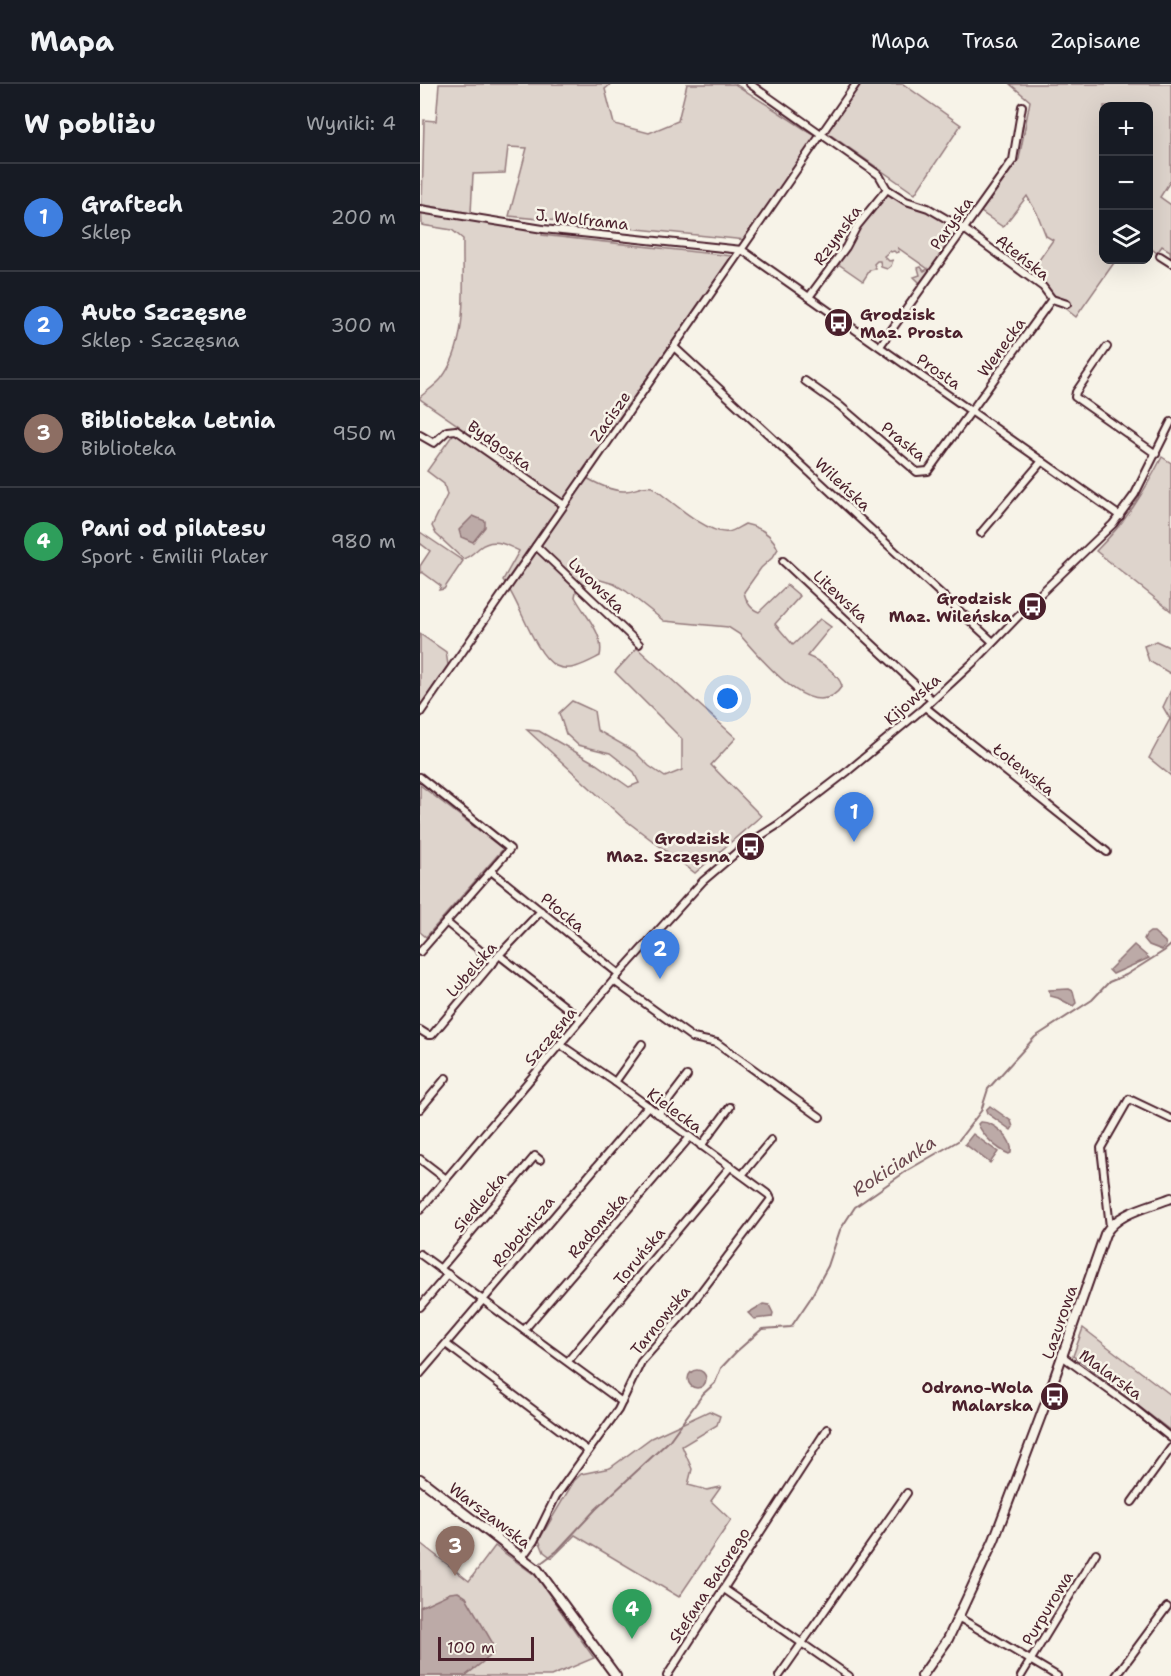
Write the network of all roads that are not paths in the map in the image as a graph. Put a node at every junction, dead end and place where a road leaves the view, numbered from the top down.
1 (750, 84) edge
2 (856, 84) edge
3 (1022, 106) dead end
4 (822, 134) junction
5 (887, 189) junction
6 (420, 209) edge
7 (964, 229) junction
8 (742, 250) junction
9 (1160, 256) dead end
10 (1171, 263) edge
11 (809, 297) junction
12 (1052, 299) junction
13 (1067, 304) dead end
14 (880, 346) junction
15 (675, 347) junction
16 (1107, 347) dead end
17 (805, 381) dead end
18 (972, 411) junction
19 (1171, 422) edge
20 (420, 435) edge
21 (1156, 454) junction
22 (1042, 461) junction
23 (564, 505) junction
24 (1120, 516) junction
25 (981, 533) dead end
26 (536, 546) junction
27 (783, 561) dead end
28 (993, 642) junction
29 (639, 644) dead end
30 (932, 700) junction
31 (925, 707) junction
32 (420, 713) edge
33 (420, 777) edge
34 (1107, 852) dead end
35 (491, 871) junction
36 (703, 881) joint
37 (541, 911) junction
38 (446, 922) junction
39 (420, 952) edge
40 (499, 955) junction
41 (494, 962) junction
42 (619, 974) junction
43 (614, 981) junction
44 (581, 1019) junction
45 (420, 1030) edge
46 (642, 1044) dead end
47 (561, 1045) junction
48 (687, 1076) dead end
49 (446, 1078) dead end
50 (615, 1082) junction
51 (648, 1106) junction
52 (730, 1107) dead end
53 (420, 1109) edge
54 (658, 1114) junction
55 (820, 1117) dead end
56 (1171, 1119) edge
57 (690, 1137) junction
58 (771, 1140) dead end
59 (701, 1146) junction
60 (420, 1159) edge
61 (540, 1160) dead end
62 (730, 1167) junction
63 (742, 1175) junction
64 (446, 1179) junction
65 (1171, 1198) edge
66 (771, 1199) joint
67 (420, 1210) edge
68 (1110, 1227) junction
69 (420, 1254) edge
70 (440, 1269) junction
71 (448, 1274) junction
72 (483, 1300) junction
73 (420, 1307) edge
74 (525, 1330) junction
75 (446, 1344) junction
76 (1062, 1356) junction
77 (568, 1361) junction
78 (420, 1374) edge
79 (622, 1402) junction
80 (827, 1428) dead end
81 (1171, 1438) edge
82 (1171, 1448) edge
83 (588, 1451) junction
84 (420, 1479) edge
85 (907, 1493) dead end
86 (1132, 1502) dead end
87 (1096, 1553) dead end
88 (523, 1556) junction
89 (724, 1589) junction
90 (1167, 1607) dead end
91 (957, 1620) junction
92 (802, 1644) junction
93 (1031, 1661) junction
94 (616, 1676) edge
95 (667, 1676) edge
96 (778, 1676) edge
97 (849, 1676) edge
98 (922, 1676) edge
99 (1021, 1676) edge
100 (1056, 1676) edge
101 (1116, 1676) edge

1 - 4 street
2 - 4 street, Zacisze
3 - 7 street, Paryska
4 - 5 street
4 - 8 street, Zacisze
5 - 7 street, Ateńska
5 - 11 street, Rzymska
6 - 8 street, J. Wolframa
7 - 12 street, Ateńska
7 - 14 street, Paryska
8 - 11 street, Prosta
8 - 15 street, Zacisze
9 - 10 street
11 - 14 street, Prosta
12 - 13 street, Ateńska
12 - 18 street, Wenecka
14 - 18 street, Prosta
15 - 23 street, Zacisze
15 - 28 street, Wileńska
16 - 21 street
17 - 18 street, Praska
18 - 22 street, Prosta
19 - 21 street, Kijowska
20 - 23 street, Bydgoska
21 - 24 street, Kijowska
22 - 24 street, Prosta
22 - 25 street
23 - 26 street, Zacisze
24 - 28 street, Kijowska
26 - 29 street, Lwowska
26 - 32 street, Zacisze
27 - 30 street, Litewska
28 - 30 street, Kijowska
30 - 31 street, Kijowska
31 - 34 street, Łotewska
31 - 36 street, Kijowska
33 - 35 street
35 - 37 street, Płocka
35 - 38 street
36 - 42 street, Szczęsna
37 - 40 street, Lubelska
37 - 42 street, Płocka
38 - 39 street
38 - 41 street
40 - 41 street, Lubelska
40 - 44 street
41 - 45 street, Lubelska
42 - 43 street, Szczęsna
43 - 44 street, Szczęsna
43 - 55 street
44 - 47 street, Szczęsna
46 - 50 street
47 - 50 street, Kielecka
47 - 64 street, Szczęsna
48 - 54 street
49 - 53 street
50 - 51 street, Kielecka
51 - 54 street, Kielecka
51 - 72 street, Robotnicza
52 - 59 street
54 - 57 street, Kielecka
56 - 68 street
57 - 59 street, Kielecka
57 - 74 street, Radomska
58 - 63 street
59 - 62 street, Kielecka
60 - 64 street
61 - 70 street, Siedlecka
62 - 63 street, Kielecka
62 - 77 street, Toruńska
63 - 66 street, Kielecka
64 - 67 street, Szczęsna
65 - 68 street
66 - 79 street, Tarnowska
68 - 76 street, Lazurowa
69 - 70 street
70 - 71 street
71 - 72 street
71 - 73 street
72 - 74 street
72 - 75 street, Robotnicza
74 - 77 street
75 - 78 street, Robotnicza
75 - 83 street
76 - 81 street, Malarska
76 - 91 street, Lazurowa
77 - 79 street
79 - 83 street, Tarnowska
80 - 89 street, Stefana Batorego
82 - 86 street
83 - 88 street, Tarnowska
84 - 88 street, Warszawska
85 - 92 street
87 - 93 street, Purpurowa
88 - 94 street, Warszawska
89 - 92 street
89 - 95 street, Stefana Batorego
90 - 101 street
91 - 93 street
91 - 98 street, Lazurowa
92 - 96 street
92 - 97 street
93 - 99 street, Purpurowa
93 - 100 street

